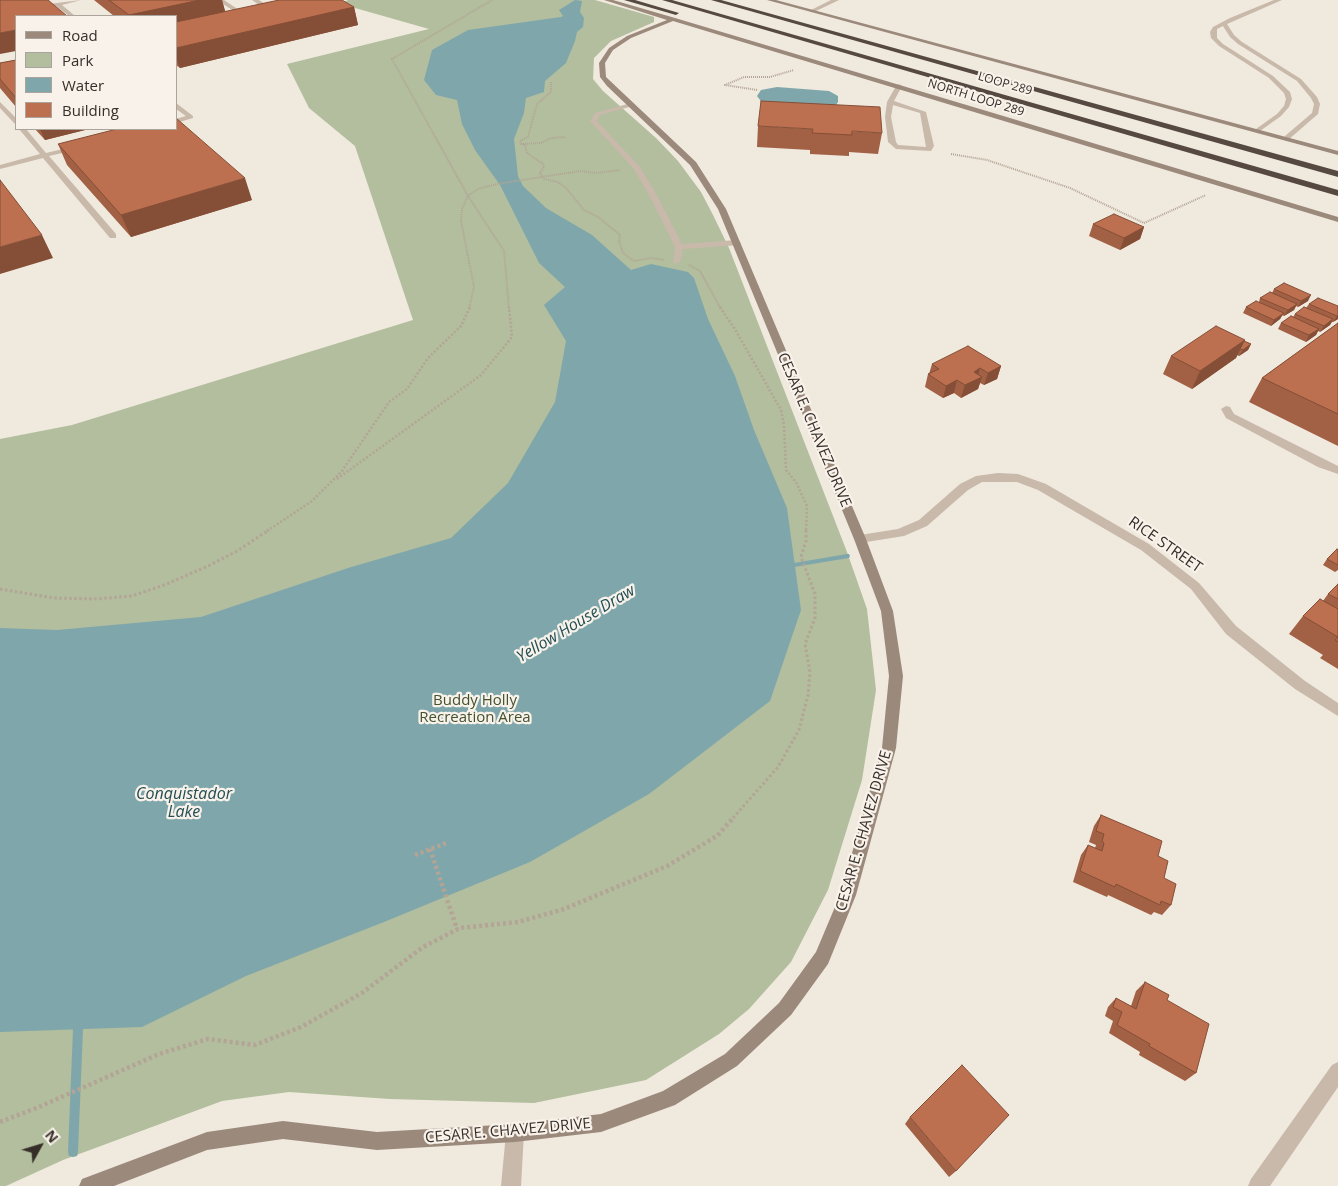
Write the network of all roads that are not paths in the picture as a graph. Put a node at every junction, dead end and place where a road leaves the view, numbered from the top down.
1 (41, 0) edge
2 (78, 0) edge
3 (220, 0) edge
4 (254, 0) edge
5 (607, 0) edge
6 (627, 0) edge
7 (665, 0) edge
8 (714, 0) edge
9 (770, 0) edge
10 (836, 0) edge
11 (1279, 0) edge
12 (57, 4) junction
13 (48, 6) junction
14 (38, 8) edge
15 (812, 12) junction
16 (265, 14) edge
17 (71, 15) edge
18 (257, 16) edge
19 (248, 18) junction
20 (673, 19) junction
21 (239, 20) edge
22 (1224, 24) junction
23 (899, 86) junction
24 (969, 87) junction
25 (1073, 100) junction
26 (890, 102) junction
27 (0, 104) edge
28 (631, 105) junction
29 (178, 107) edge
30 (178, 120) edge
31 (15, 121) edge
32 (23, 130) edge
33 (1258, 130) junction
34 (1288, 138) junction
35 (1157, 141) junction
36 (82, 146) edge
37 (1338, 153) edge
38 (45, 155) junction
39 (0, 167) edge
40 (1338, 167) edge
41 (1338, 174) edge
42 (1338, 193) edge
43 (1338, 204) edge
44 (1338, 220) edge
45 (113, 236) dead end
46 (737, 243) junction
47 (679, 247) junction
48 (676, 262) road end
49 (1226, 409) dead end
50 (1338, 470) edge
51 (860, 539) junction
52 (1338, 710) edge
53 (1338, 1071) edge
54 (515, 1133) junction
55 (89, 1186) edge
56 (511, 1186) edge
57 (1258, 1186) edge

1 - 13 street
2 - 12 street
3 - 19 street
4 - 16 street
5 - 20 main road, NORTH LOOP 289
6 - 24 highway
7 - 24 highway, LOOP 289
8 - 25 highway, LOOP 289
9 - 15 main road
10 - 15 street
11 - 22 street
12 - 13 street
12 - 17 street
13 - 14 street
15 - 33 main road
18 - 19 street
19 - 21 street
20 - 23 main road, NORTH LOOP 289
20 - 28 main road, CESAR E. CHAVEZ DRIVE
22 - 33 street
22 - 34 street
23 - 26 street
23 - 44 main road, NORTH LOOP 289
24 - 35 highway, LOOP 289
25 - 40 highway
25 - 41 highway, LOOP 289
26 - 26 street
27 - 31 street
28 - 46 main road, CESAR E. CHAVEZ DRIVE
28 - 47 street
29 - 30 street
32 - 38 street
33 - 34 main road
34 - 37 main road
35 - 42 highway, LOOP 289
35 - 43 highway
36 - 38 street
38 - 39 street
38 - 45 street
46 - 47 street
46 - 51 main road, CESAR E. CHAVEZ DRIVE
47 - 48 street
49 - 50 street
51 - 52 street, RICE STREET
51 - 54 main road, CESAR E. CHAVEZ DRIVE
53 - 57 street
54 - 55 main road, CESAR E. CHAVEZ DRIVE
54 - 56 street

